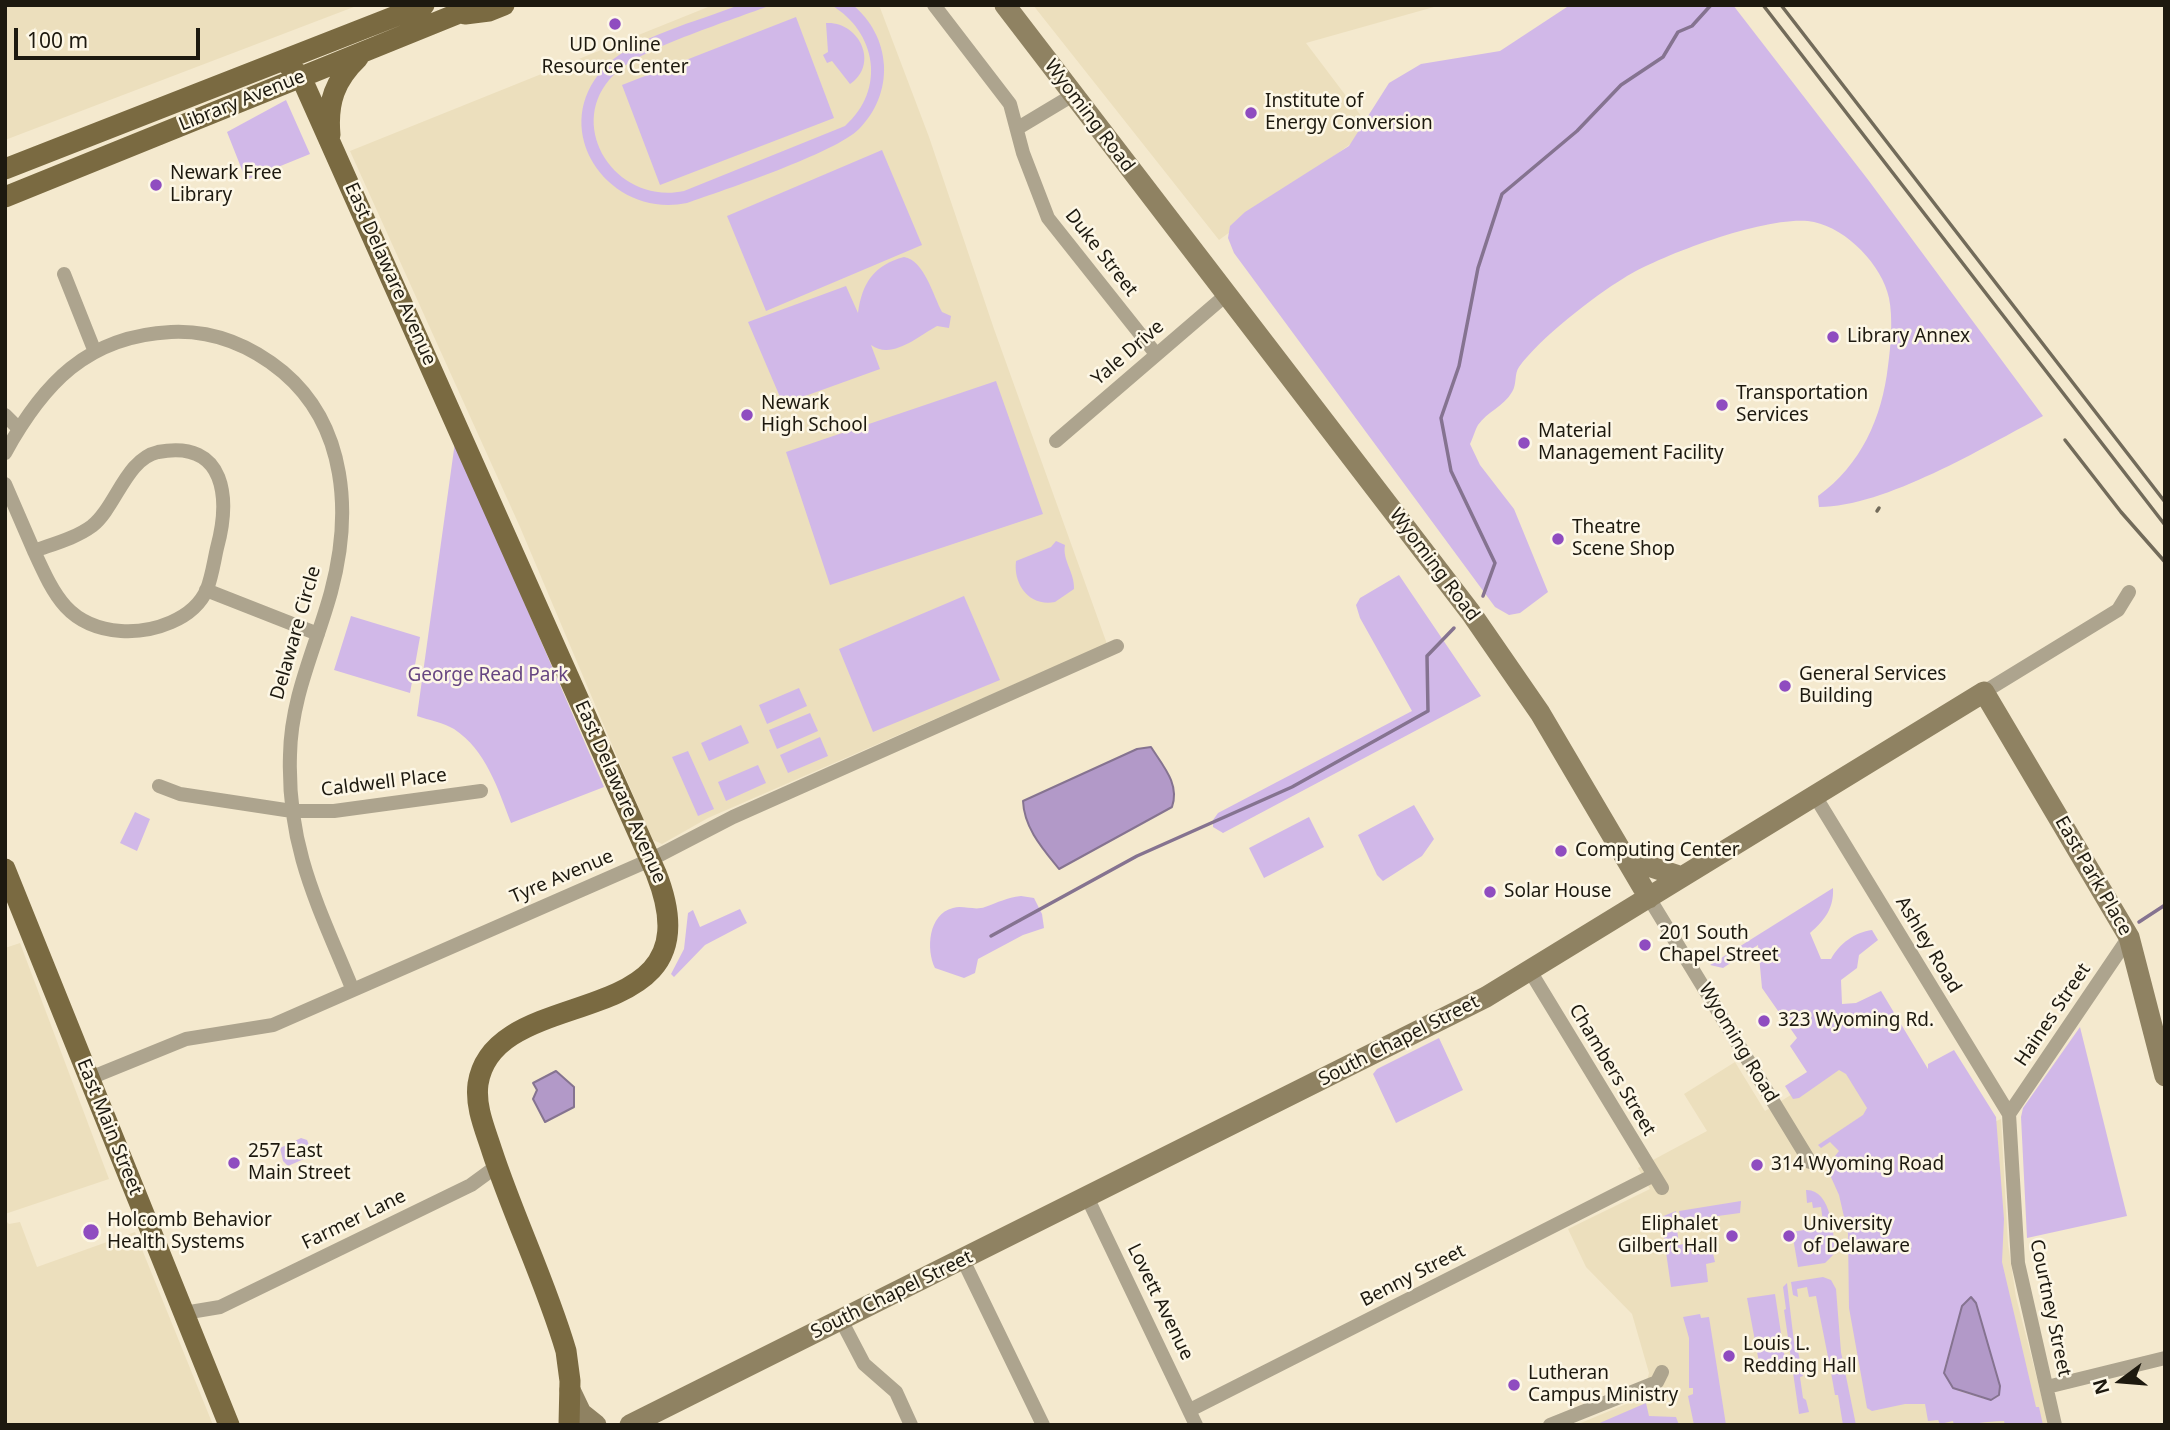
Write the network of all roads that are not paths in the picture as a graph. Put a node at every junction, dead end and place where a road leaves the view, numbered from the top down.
1 (424, 5) edge
2 (479, 5) edge
3 (504, 5) edge
4 (934, 5) edge
5 (1004, 5) edge
6 (452, 16) junction
7 (365, 51) junction
8 (284, 61) junction
9 (301, 77) junction
10 (1073, 95) junction
11 (1018, 128) junction
12 (330, 142) junction
13 (5, 169) edge
14 (5, 197) edge
15 (64, 274) dead end
16 (1226, 295) junction
17 (94, 352) junction
18 (1156, 354) junction
19 (5, 415) edge
20 (19, 429) junction
21 (1056, 441) dead end
22 (5, 453) edge
23 (5, 484) edge
24 (34, 551) junction
25 (206, 590) junction
26 (2130, 592) dead end
27 (318, 634) junction
28 (1117, 646) dead end
29 (1984, 692) junction
30 (159, 786) dead end
31 (481, 791) dead end
32 (1815, 796) junction
33 (292, 811) junction
34 (1627, 859) junction
35 (650, 860) junction
36 (5, 869) edge
37 (1682, 877) junction
38 (1649, 898) junction
39 (2129, 937) junction
40 (1530, 971) junction
41 (352, 988) junction
42 (2165, 1076) edge
43 (90, 1078) junction
44 (2009, 1114) junction
45 (1810, 1162) dead end
46 (497, 1166) junction
47 (1658, 1182) joint
48 (1087, 1197) junction
49 (963, 1260) junction
50 (184, 1313) junction
51 (841, 1320) junction
52 (2165, 1358) edge
53 (1662, 1372) dead end
54 (2047, 1387) junction
55 (570, 1390) junction
56 (1190, 1410) junction
57 (654, 1420) edge
58 (229, 1425) edge
59 (569, 1425) edge
60 (596, 1425) edge
61 (630, 1425) edge
62 (911, 1425) edge
63 (1043, 1425) edge
64 (1196, 1425) edge
65 (1550, 1425) edge
66 (2055, 1425) edge

1 - 8 main road, Library Avenue
2 - 6 main road, Library Avenue
3 - 6 main road
4 - 11 street, Duke Street
5 - 10 street, Wyoming Road
6 - 7 main road, Library Avenue
7 - 9 main road, Library Avenue
7 - 12 main road
8 - 9 main road, East Delaware Avenue
8 - 13 main road, Library Avenue
9 - 12 main road, East Delaware Avenue
9 - 14 main road, Library Avenue
10 - 11 street
10 - 16 street, Wyoming Road
11 - 18 street, Duke Street
12 - 35 main road, East Delaware Avenue
15 - 17 street
16 - 18 street, Yale Drive
16 - 34 street, Wyoming Road
17 - 20 street, Delaware Circle
17 - 27 street, Delaware Circle
18 - 21 street, Yale Drive
19 - 20 street
20 - 22 street, Delaware Circle
23 - 24 street
24 - 25 street
24 - 25 street
25 - 27 street
26 - 29 street, South Chapel Street
27 - 33 street, Delaware Circle
28 - 35 street, Tyre Avenue
29 - 32 street, South Chapel Street
29 - 39 street, East Park Place
30 - 33 street, Caldwell Place
31 - 33 street, Caldwell Place
32 - 37 street, South Chapel Street
32 - 44 street, Ashley Road
33 - 41 street, Delaware Circle
34 - 37 street
34 - 38 street, Wyoming Road
35 - 41 street, Tyre Avenue
35 - 46 main road, East Delaware Avenue
36 - 43 main road, East Main Street
37 - 38 street, South Chapel Street
38 - 40 street, South Chapel Street
38 - 45 street, Wyoming Road
39 - 42 street, East Park Place
39 - 44 street, Haines Street
40 - 47 street, Chambers Street
40 - 48 street, South Chapel Street
41 - 43 street, Tyre Avenue
43 - 50 main road, East Main Street
44 - 54 street, Courtney Street
46 - 50 street, Farmer Lane
46 - 55 main road, East Delaware Avenue
47 - 56 street, Benny Street
48 - 49 street, South Chapel Street
48 - 56 street, Lovett Avenue
49 - 51 street, South Chapel Street
49 - 63 street
50 - 58 main road, East Main Street
51 - 57 street, South Chapel Street
51 - 62 street
52 - 54 street
53 - 65 street
54 - 66 street, Courtney Street
55 - 59 main road, East Delaware Avenue
55 - 60 street
56 - 64 street, Lovett Avenue
57 - 61 street, South Chapel Street

